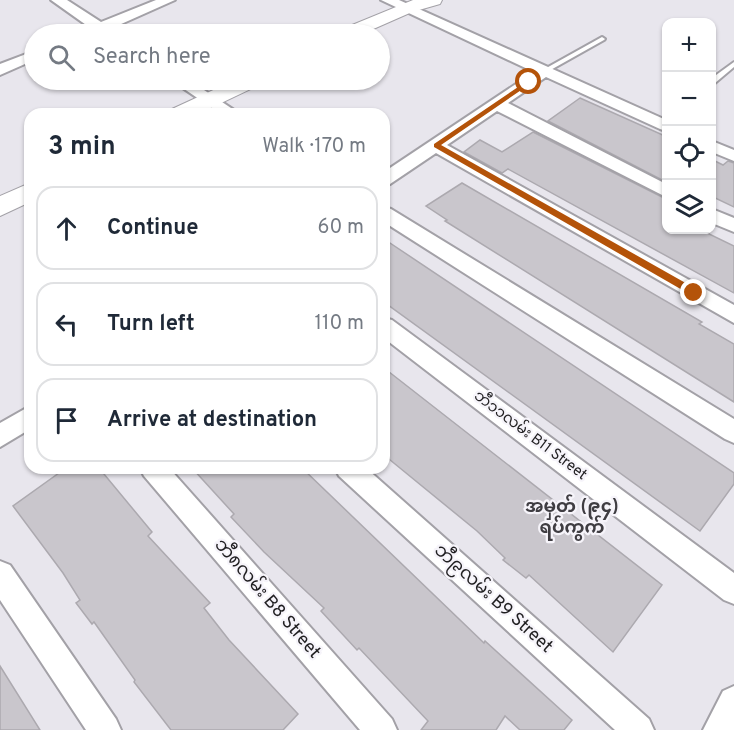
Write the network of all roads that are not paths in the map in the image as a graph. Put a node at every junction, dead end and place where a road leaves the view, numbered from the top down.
1 (58, 0) edge
2 (168, 0) edge
3 (433, 0) edge
4 (397, 4) edge
5 (95, 24) edge
6 (120, 24) edge
7 (364, 24) edge
8 (602, 39) dead end
9 (24, 59) edge
10 (734, 64) edge
11 (0, 70) edge
12 (546, 71) junction
13 (716, 77) edge
14 (195, 90) edge
15 (229, 90) edge
16 (209, 99) junction
17 (497, 104) junction
18 (192, 108) edge
19 (223, 108) edge
20 (662, 120) edge
21 (436, 146) junction
22 (716, 148) edge
23 (734, 156) edge
24 (390, 176) edge
25 (662, 189) edge
26 (24, 194) edge
27 (0, 207) edge
28 (390, 217) edge
29 (716, 217) edge
30 (734, 226) edge
31 (734, 315) edge
32 (390, 331) edge
33 (24, 420) edge
34 (734, 432) edge
35 (0, 436) edge
36 (158, 474) edge
37 (355, 474) edge
38 (0, 575) edge
39 (734, 590) edge
40 (734, 702) edge
41 (105, 730) edge
42 (381, 730) edge
43 (638, 730) edge
44 (719, 730) edge

1 - 5 street
2 - 6 street
3 - 4 street
4 - 7 street
4 - 12 street
8 - 12 lane
9 - 11 street
10 - 13 lane
12 - 17 street
12 - 20 street
14 - 16 street
15 - 16 street
16 - 18 street
16 - 19 street
17 - 21 street
17 - 25 street
21 - 24 street
21 - 31 street
22 - 23 street
26 - 27 street
28 - 34 street
29 - 30 street
32 - 39 street, ဘီ၁၁လမ်း B11 Street
33 - 35 street
36 - 42 street, ဘီ၈လမ်း B8 Street
37 - 43 street, ဘီ၉လမ်း B9 Street
38 - 41 street
40 - 44 street

